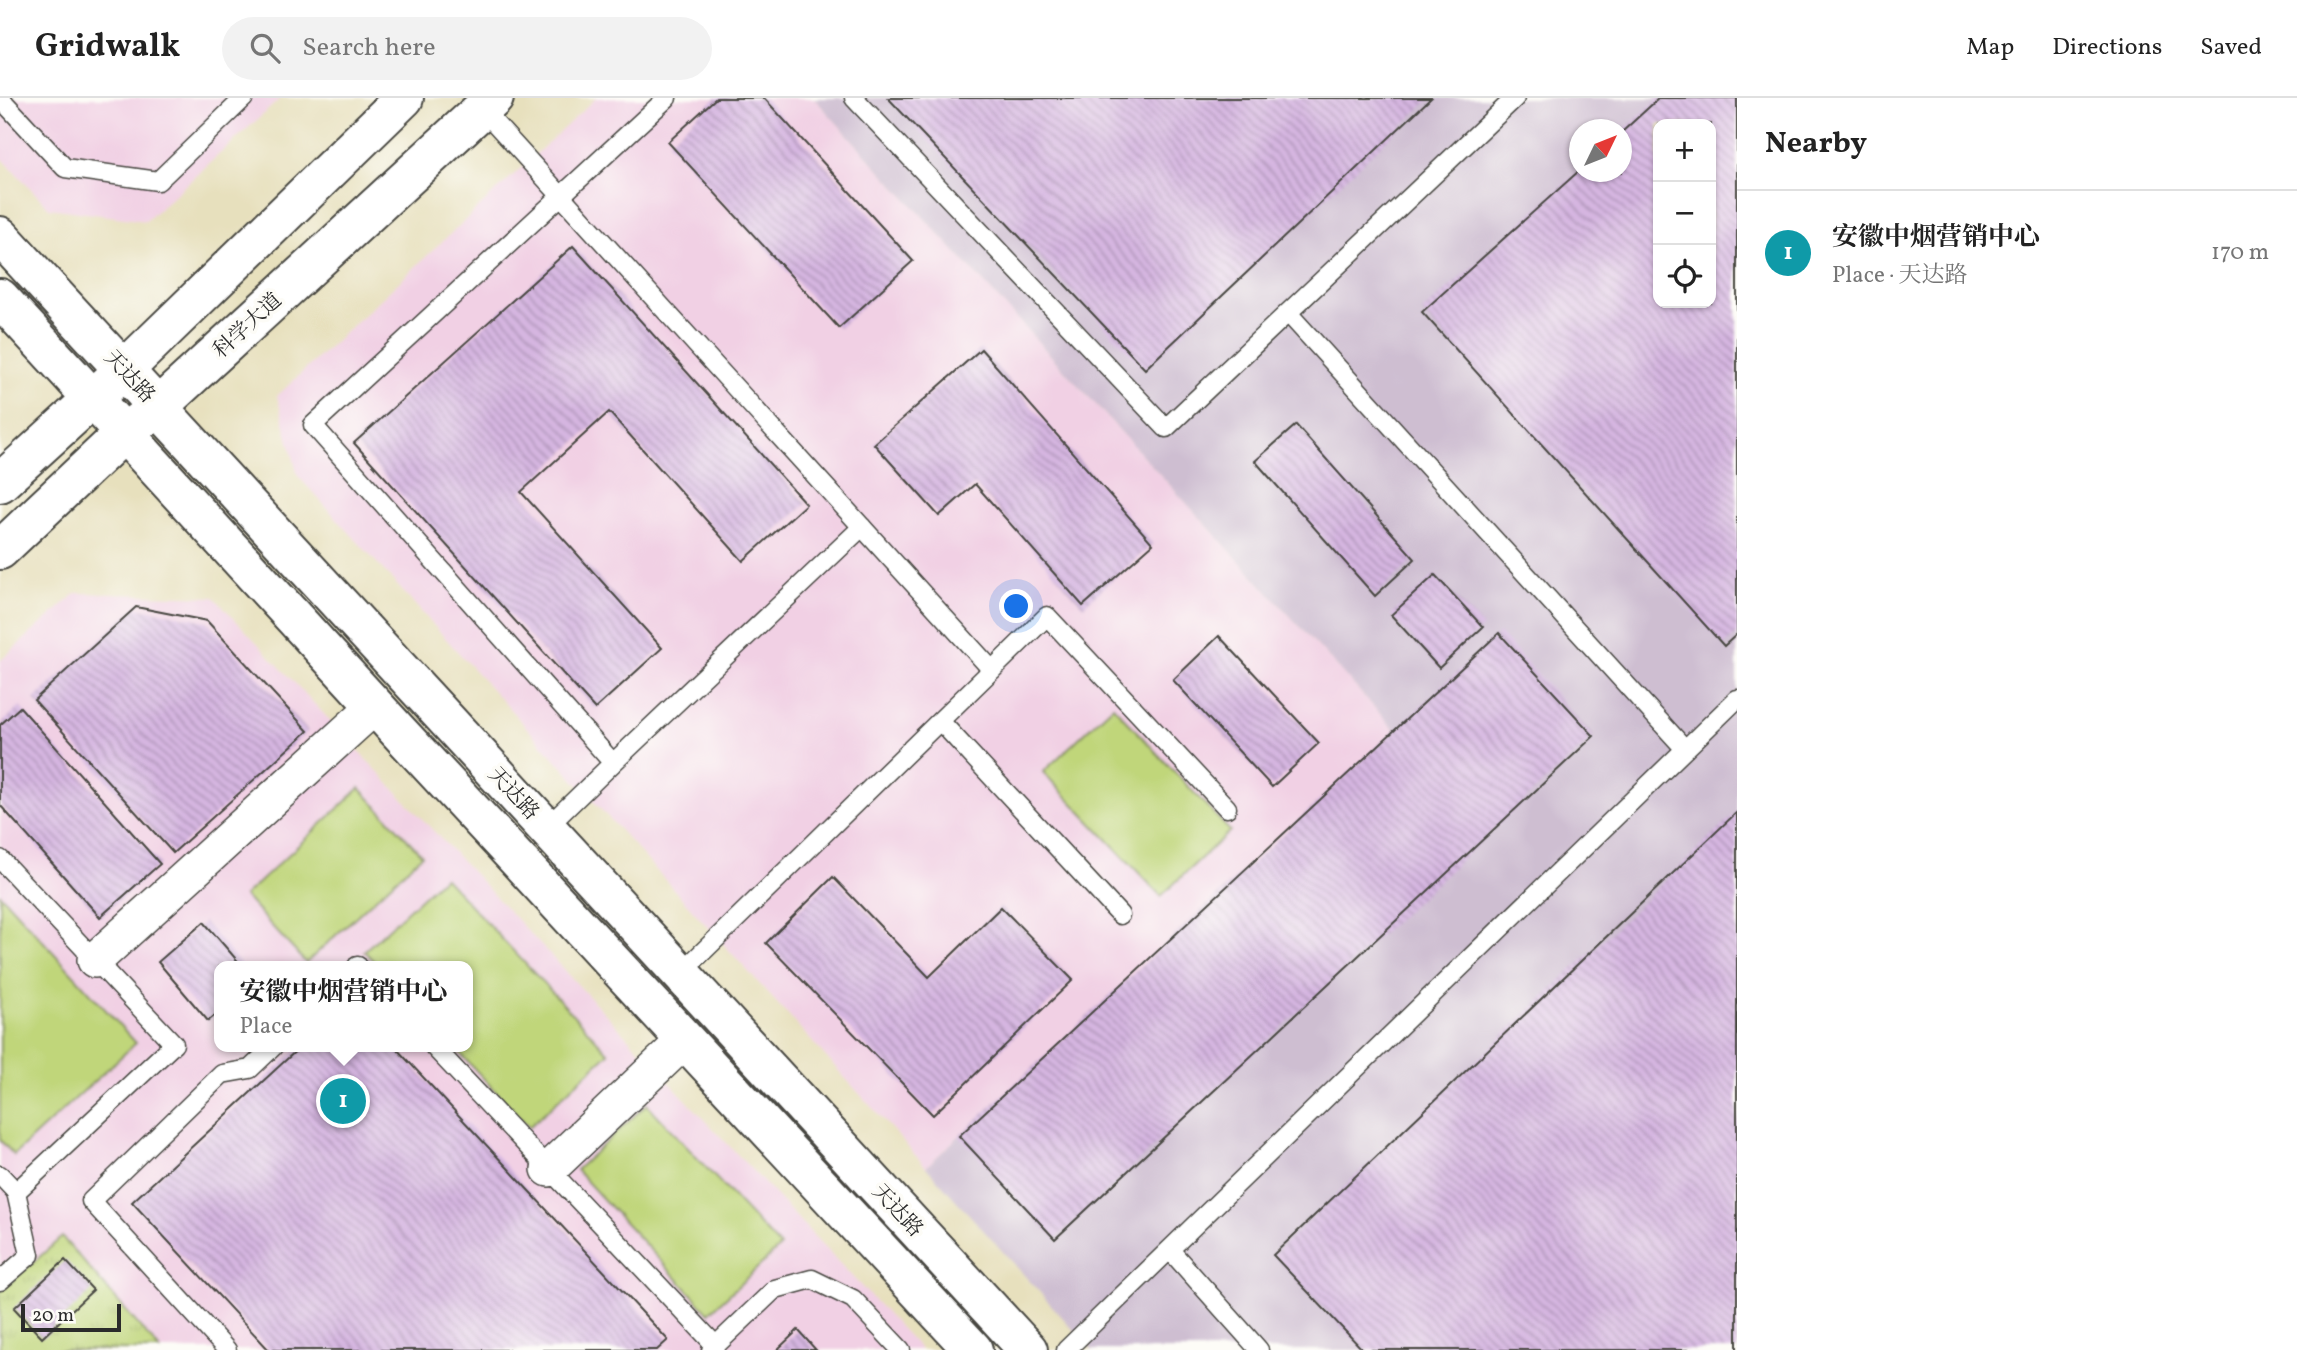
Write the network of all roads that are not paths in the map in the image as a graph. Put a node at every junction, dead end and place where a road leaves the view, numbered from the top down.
1 (0, 98) edge
2 (244, 98) edge
3 (667, 98) edge
4 (854, 98) edge
5 (1515, 98) edge
6 (394, 102) edge
7 (488, 103) edge
8 (562, 197) junction
9 (0, 236) edge
10 (0, 298) edge
11 (1288, 313) junction
12 (124, 370) junction
13 (92, 398) junction
14 (158, 407) junction
15 (124, 433) junction
16 (0, 483) edge
17 (862, 527) junction
18 (0, 550) edge
19 (992, 670) junction
20 (1737, 699) edge
21 (375, 706) junction
22 (940, 721) junction
23 (1685, 749) junction
24 (613, 763) junction
25 (1227, 808) dead end
26 (546, 828) junction
27 (0, 859) edge
28 (1119, 915) dead end
29 (95, 960) junction
30 (681, 974) junction
31 (685, 1040) junction
32 (268, 1052) edge
33 (439, 1052) edge
34 (549, 1169) junction
35 (0, 1175) edge
36 (16, 1192) junction
37 (1170, 1250) junction
38 (0, 1281) edge
39 (714, 1348) edge
40 (227, 1350) edge
41 (901, 1350) edge
42 (973, 1350) edge
43 (1028, 1350) edge
44 (1066, 1350) edge
45 (1259, 1350) edge

1 - 2 lane
3 - 8 lane
4 - 11 lane
5 - 11 lane
6 - 12 street
7 - 8 lane
7 - 14 street, 科学大道
8 - 17 lane
8 - 24 lane
9 - 12 street, 天达路
10 - 13 street, 天达路
11 - 23 lane
12 - 13 street
12 - 14 street, 天达路
13 - 15 street, 天达路
13 - 16 street
14 - 15 street, 科学大道
14 - 26 street, 天达路
15 - 18 street, 科学大道
15 - 21 street, 天达路
17 - 19 lane
17 - 24 lane
19 - 22 lane
19 - 25 lane
20 - 23 lane
21 - 29 street
21 - 31 street, 天达路
22 - 28 lane
22 - 30 lane
23 - 37 lane
24 - 26 lane
26 - 30 street, 天达路
27 - 29 lane
29 - 36 lane
30 - 43 street, 天达路
31 - 34 street
31 - 42 street, 天达路
32 - 40 lane
33 - 34 lane
34 - 39 lane
35 - 36 lane
36 - 38 lane
37 - 44 lane
37 - 45 lane
39 - 41 lane

